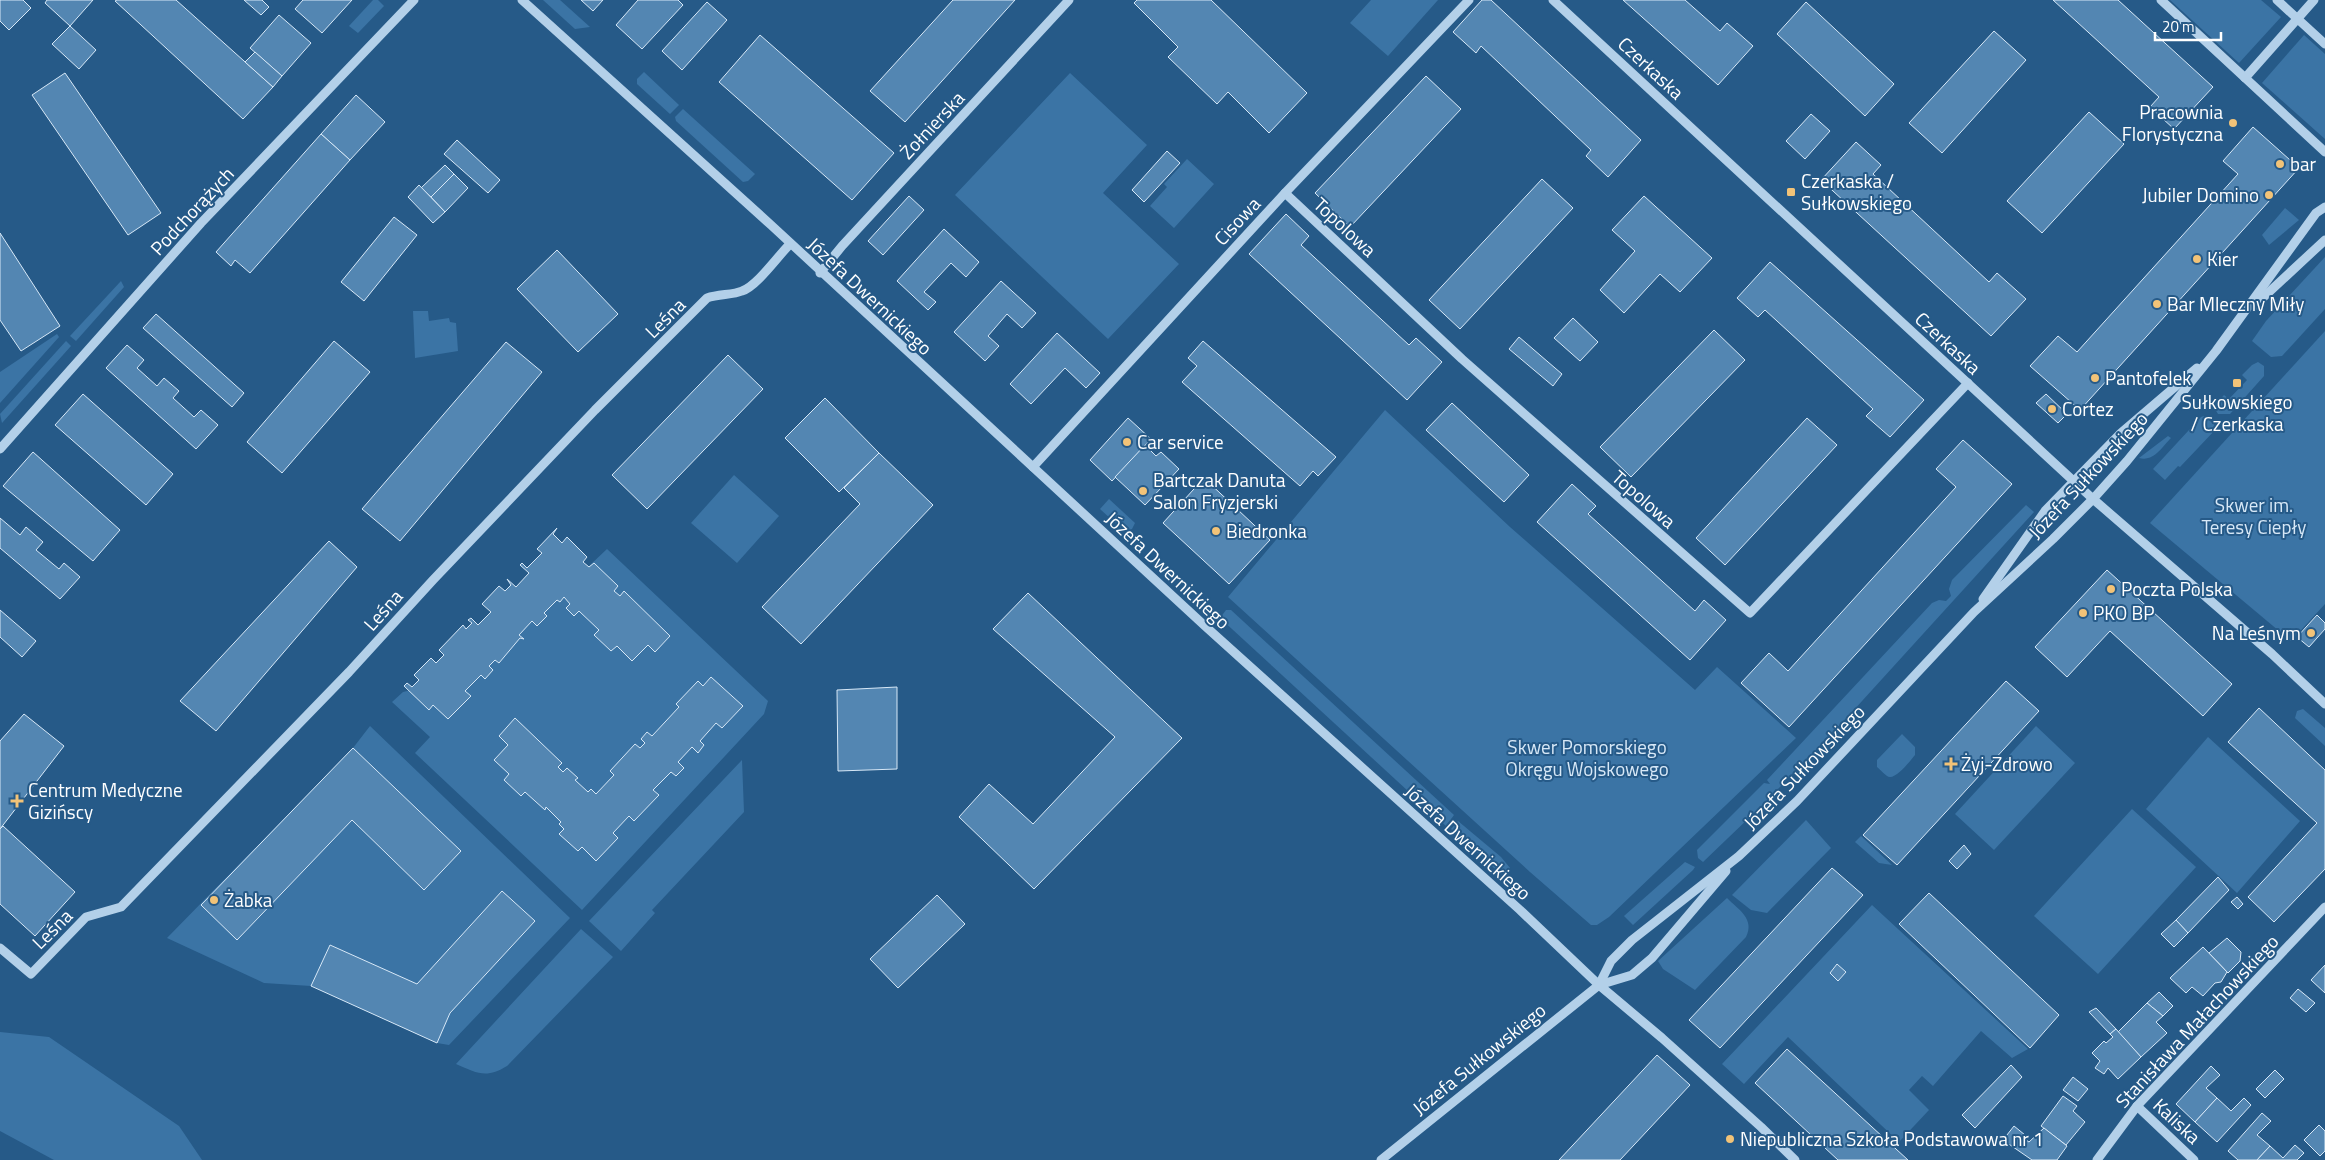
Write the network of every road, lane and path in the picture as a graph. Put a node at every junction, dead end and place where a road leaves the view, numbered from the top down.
1 (414, 0) edge
2 (522, 0) edge
3 (1070, 0) edge
4 (1469, 0) edge
5 (1553, 0) edge
6 (2161, 0) edge
7 (2277, 0) edge
8 (2314, 0) edge
9 (2297, 18) junction
10 (2325, 44) edge
11 (2245, 78) junction
12 (2325, 152) edge
13 (1285, 193) junction
14 (2325, 207) edge
15 (2325, 240) edge
16 (790, 244) junction
17 (820, 273) junction
18 (2239, 320) junction
19 (2216, 351) junction
20 (1968, 383) junction
21 (0, 450) edge
22 (1033, 466) junction
23 (2073, 481) junction
24 (2093, 499) junction
25 (1974, 612) junction
26 (2325, 704) edge
27 (1739, 856) junction
28 (2325, 907) edge
29 (0, 948) edge
30 (1599, 985) junction
31 (2137, 1106) junction
32 (1381, 1160) edge
33 (1795, 1160) edge
34 (2097, 1160) edge
35 (2194, 1160) edge

1 - 21 street, Podchorążych
2 - 16 street, Józefa Dwernickiego
3 - 17 street, Żołnierska
4 - 13 street, Cisowa
5 - 20 street, Czerkaska
6 - 11 street
7 - 9 street
8 - 9 street
9 - 10 street
9 - 11 street
11 - 12 street
13 - 20 street, Topolowa
13 - 22 street, Cisowa
14 - 18 street, Józefa Sułkowskiego
15 - 18 street, Józefa Sułkowskiego
16 - 17 street, Józefa Dwernickiego
16 - 29 street, Leśna
17 - 22 street, Józefa Dwernickiego
18 - 19 street, Józefa Sułkowskiego
19 - 23 street, Józefa Sułkowskiego
19 - 24 street, Józefa Sułkowskiego
20 - 23 street, Czerkaska
22 - 30 street, Józefa Dwernickiego
23 - 24 street, Czerkaska
23 - 25 street, Józefa Sułkowskiego
24 - 25 street, Józefa Sułkowskiego
24 - 26 street, Czerkaska
25 - 27 street, Józefa Sułkowskiego
27 - 30 street, Józefa Sułkowskiego
27 - 30 street, Józefa Sułkowskiego
28 - 31 street, Stanisława Małachowskiego
30 - 32 street, Józefa Sułkowskiego
30 - 33 street, Józefa Dwernickiego
31 - 34 street, Stanisława Małachowskiego
31 - 35 street, Kaliska

